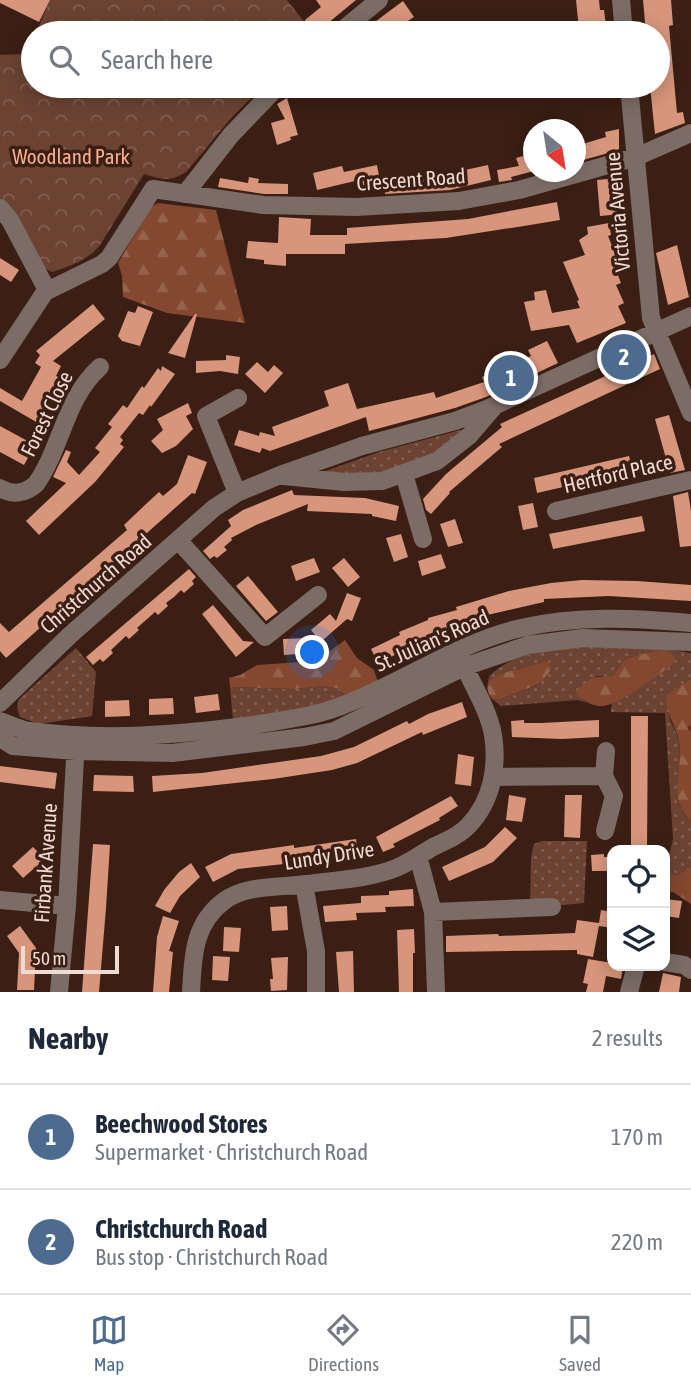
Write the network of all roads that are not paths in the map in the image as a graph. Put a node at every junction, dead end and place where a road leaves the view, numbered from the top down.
1 (379, 0) edge
2 (621, 0) edge
3 (354, 21) edge
4 (623, 21) edge
5 (266, 98) edge
6 (630, 98) edge
7 (691, 133) edge
8 (636, 158) junction
9 (185, 194) junction
10 (0, 208) edge
11 (47, 290) junction
12 (691, 316) edge
13 (656, 333) junction
14 (0, 360) edge
15 (100, 367) dead end
16 (238, 398) dead end
17 (494, 406) junction
18 (691, 413) edge
19 (404, 474) junction
20 (280, 475) junction
21 (691, 480) edge
22 (0, 488) edge
23 (237, 493) junction
24 (556, 512) dead end
25 (423, 540) dead end
26 (178, 541) junction
27 (318, 595) dead end
28 (655, 620) junction
29 (691, 623) edge
30 (654, 639) junction
31 (691, 642) edge
32 (461, 658) junction
33 (0, 703) edge
34 (0, 721) edge
35 (0, 738) edge
36 (76, 744) junction
37 (606, 751) dead end
38 (604, 776) junction
39 (494, 777) junction
40 (605, 831) dead end
41 (418, 856) junction
42 (304, 884) junction
43 (0, 900) edge
44 (67, 906) junction
45 (552, 907) dead end
46 (433, 912) junction
47 (670, 963) edge
48 (691, 970) edge
49 (634, 971) edge
50 (59, 992) edge
51 (191, 992) edge
52 (316, 992) edge
53 (436, 992) edge
54 (629, 992) edge

1 - 3 street
2 - 4 street
5 - 9 street
6 - 8 street, Victoria Avenue
7 - 8 street, Crescent Road
8 - 9 street, Crescent Road
8 - 13 street, Victoria Avenue
9 - 11 street, Crescent Road
10 - 11 street
11 - 14 street
12 - 13 street, Christchurch Road
13 - 17 street, Christchurch Road
13 - 18 street, Victoria Avenue
15 - 22 street, Forest Close
16 - 23 street
17 - 19 street
17 - 20 street, Christchurch Road
19 - 20 street
19 - 25 street
20 - 23 street, Christchurch Road
21 - 24 street, Hertford Place
23 - 26 street, Christchurch Road
26 - 27 street
26 - 33 street, Christchurch Road
28 - 29 street, St. Julian's Road
28 - 30 street
28 - 32 street, St. Julian's Road
30 - 31 street, St. Julian's Road
30 - 32 street, St. Julian's Road
32 - 36 street, St. Julian's Road
32 - 39 street, Lundy Drive
34 - 36 street, St. Julian's Road
35 - 36 street, St. Julian's Road
36 - 44 street, Firbank Avenue
37 - 38 street
38 - 39 street
38 - 40 street
39 - 41 street, Lundy Drive
41 - 42 street, Lundy Drive
41 - 46 street
42 - 51 street, Lundy Drive
42 - 52 street
43 - 44 street
44 - 50 street, Firbank Avenue
45 - 46 street
46 - 53 street
47 - 48 street
49 - 54 street

